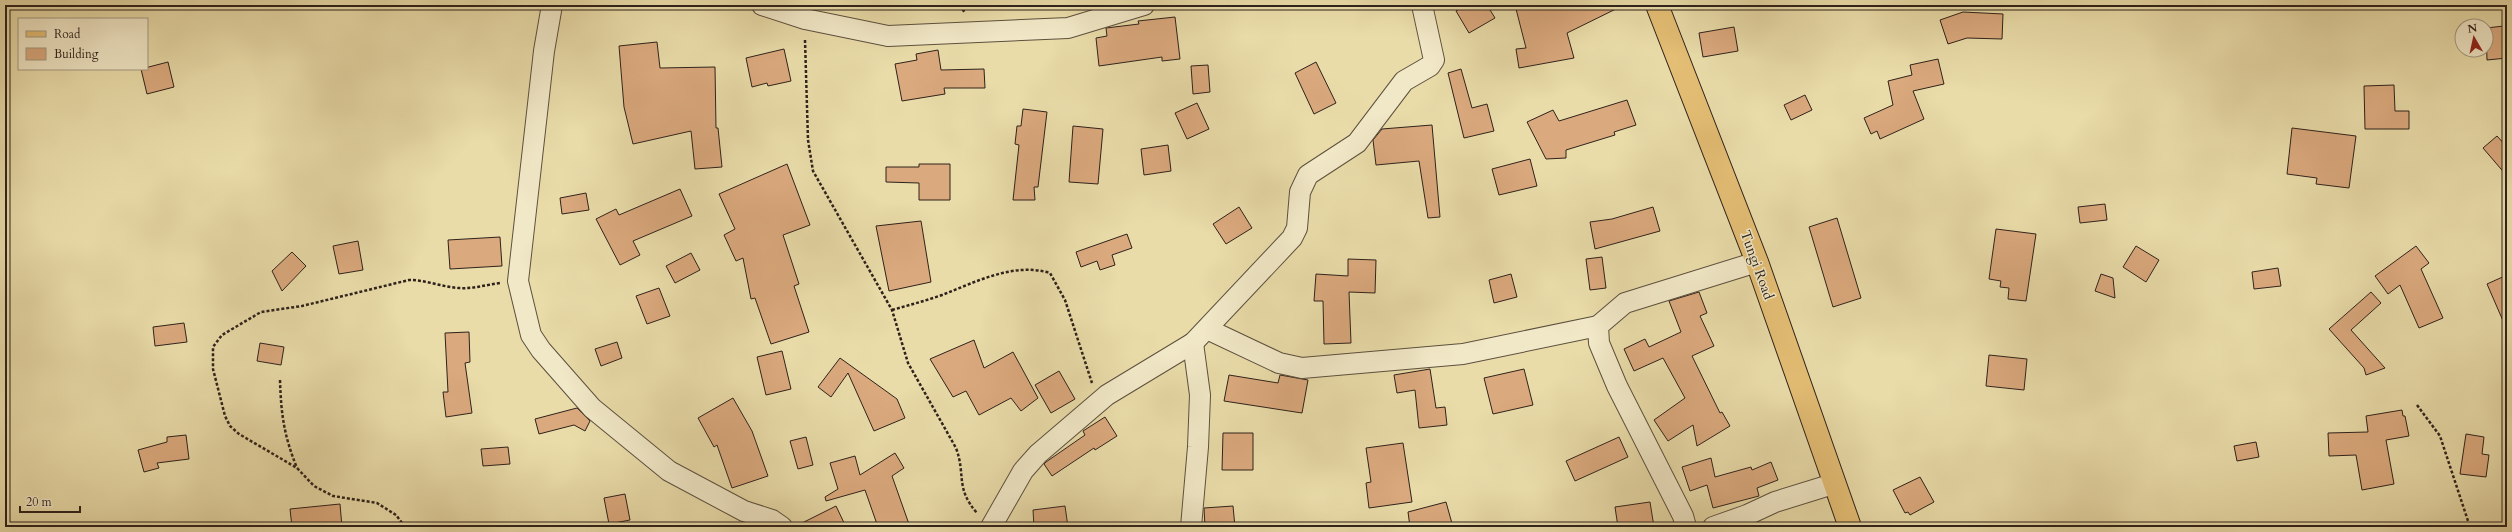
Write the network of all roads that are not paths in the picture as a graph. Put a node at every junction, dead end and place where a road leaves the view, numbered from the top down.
1 (552, 5) edge
2 (762, 5) edge
3 (1144, 5) edge
4 (1422, 5) edge
5 (1657, 5) edge
6 (1756, 262) junction
7 (1598, 326) junction
8 (1207, 329) junction
9 (1193, 342) junction
10 (1833, 484) junction
11 (986, 522) edge
12 (782, 527) edge
13 (1191, 527) edge
14 (1686, 527) edge
15 (1713, 527) edge
16 (1850, 527) edge

1 - 12 street
2 - 3 street
4 - 8 street
5 - 6 main road, Tungi Road
6 - 7 street
6 - 10 main road, Tungi Road
7 - 8 street
7 - 14 street
8 - 9 street
9 - 11 street
9 - 13 street
10 - 15 street
10 - 16 main road, Tungi Road

